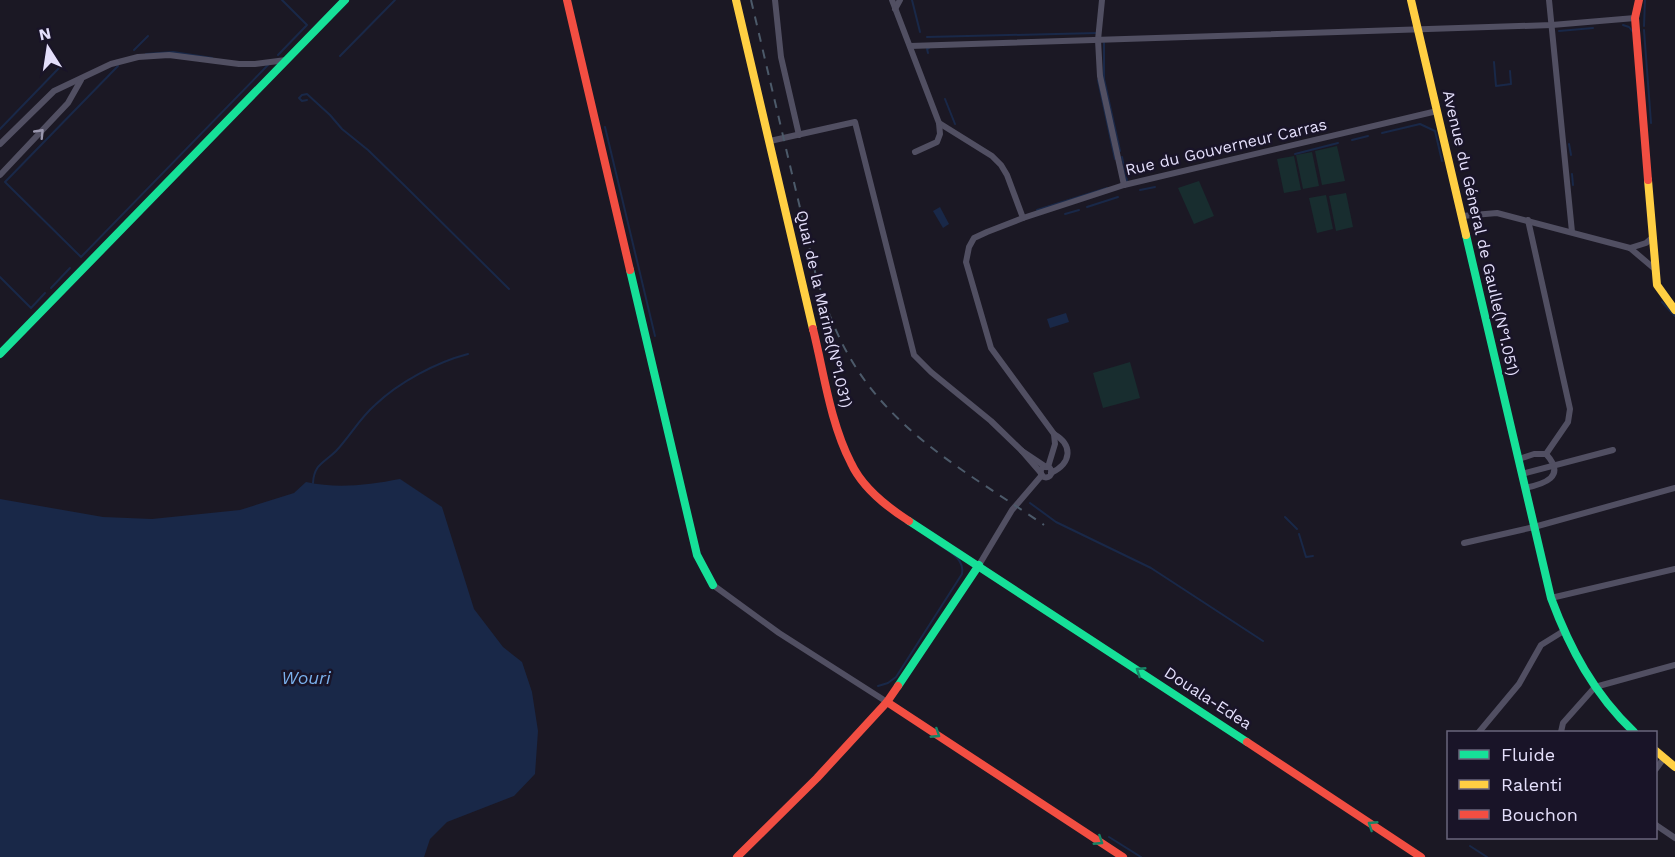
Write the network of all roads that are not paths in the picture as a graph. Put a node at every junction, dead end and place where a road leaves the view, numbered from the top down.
1 (345, 0) edge
2 (567, 0) edge
3 (736, 0) edge
4 (775, 0) edge
5 (892, 0) edge
6 (900, 0) edge
7 (1102, 0) edge
8 (1411, 0) edge
9 (1549, 0) edge
10 (1639, 0) edge
11 (895, 9) junction
12 (1635, 18) junction
13 (1552, 25) junction
14 (1418, 30) junction
15 (1098, 40) junction
16 (910, 46) junction
17 (286, 59) junction
18 (81, 80) junction
19 (1437, 111) junction
20 (939, 123) junction
21 (799, 135) junction
22 (770, 141) junction
23 (0, 144) edge
24 (915, 152) dead end
25 (0, 175) edge
26 (1124, 185) junction
27 (1462, 216) junction
28 (1023, 219) junction
29 (1528, 220) junction
30 (1572, 232) junction
31 (1654, 237) junction
32 (1630, 249) junction
33 (1656, 270) junction
34 (1675, 310) edge
35 (0, 354) edge
36 (1054, 434) junction
37 (1614, 450) dead end
38 (1022, 451) junction
39 (1546, 454) junction
40 (1519, 459) junction
41 (1553, 465) junction
42 (1048, 469) junction
43 (1041, 474) junction
44 (1522, 474) junction
45 (1525, 488) junction
46 (1675, 488) edge
47 (1534, 527) junction
48 (1464, 543) dead end
49 (979, 565) junction
50 (1675, 569) edge
51 (713, 585) joint
52 (1551, 598) junction
53 (1562, 632) junction
54 (1675, 665) edge
55 (1595, 687) junction
56 (887, 702) junction
57 (1480, 731) edge
58 (1560, 731) edge
59 (1633, 731) edge
60 (1657, 752) edge
61 (1664, 758) junction
62 (1675, 767) edge
63 (1657, 768) edge
64 (1657, 826) edge
65 (1675, 838) edge
66 (737, 857) edge
67 (1123, 857) edge
68 (1421, 857) edge

1 - 17 main road
2 - 51 main road
3 - 22 main road, Quai de la Marine(N°1.031)
4 - 21 street
5 - 11 street
6 - 11 street
7 - 15 street
8 - 14 main road, Avenue du Géneral de Gaulle(N°1.051)
9 - 13 street
10 - 12 main road
11 - 16 street
12 - 13 street
12 - 31 main road
13 - 14 street
13 - 30 street
14 - 15 street
14 - 19 main road, Avenue du Géneral de Gaulle(N°1.051)
15 - 16 street
15 - 26 street
16 - 20 street
17 - 18 street
17 - 35 main road
18 - 23 street
25 -> 18 street
19 - 26 street, Rue du Gouverneur Carras
19 - 27 main road, Avenue du Géneral de Gaulle(N°1.051)
20 - 24 street
20 - 28 street
21 - 22 street
21 - 38 street
22 - 49 main road, Quai de la Marine(N°1.031)
26 - 28 street, Rue du Gouverneur Carras
27 - 29 street
27 - 40 main road, Avenue du Géneral de Gaulle(N°1.051)
28 - 36 street, Rue du Gouverneur Carras
29 - 30 street
29 - 39 street
30 - 32 street
31 - 32 street
31 - 33 main road
32 - 33 street
33 - 34 main road
36 - 42 street
36 - 42 street
37 - 41 street
38 - 42 street
38 - 43 street
39 - 40 street
39 - 41 street
40 - 44 main road, Avenue du Géneral de Gaulle(N°1.051)
41 - 44 street
41 - 45 street
42 - 43 street
43 - 49 street
44 - 45 main road, Avenue du Géneral de Gaulle(N°1.051)
45 - 47 main road, Avenue du Géneral de Gaulle(N°1.051)
46 - 47 street
47 - 48 street
47 - 52 main road, Avenue du Géneral de Gaulle(N°1.051)
49 - 56 main road
68 -> 49 main road, Douala-Edea
50 - 52 street
51 - 56 street
52 - 53 main road, Avenue du Géneral de Gaulle(N°1.051)
53 - 55 main road, Avenue du Géneral de Gaulle(N°1.051)
53 - 57 street
54 - 55 street
55 - 58 street
55 - 59 main road, Avenue du Géneral de Gaulle(N°1.051)
56 - 66 main road
56 -> 67 main road
60 - 61 main road
61 - 62 main road
61 - 63 street
64 - 65 street

